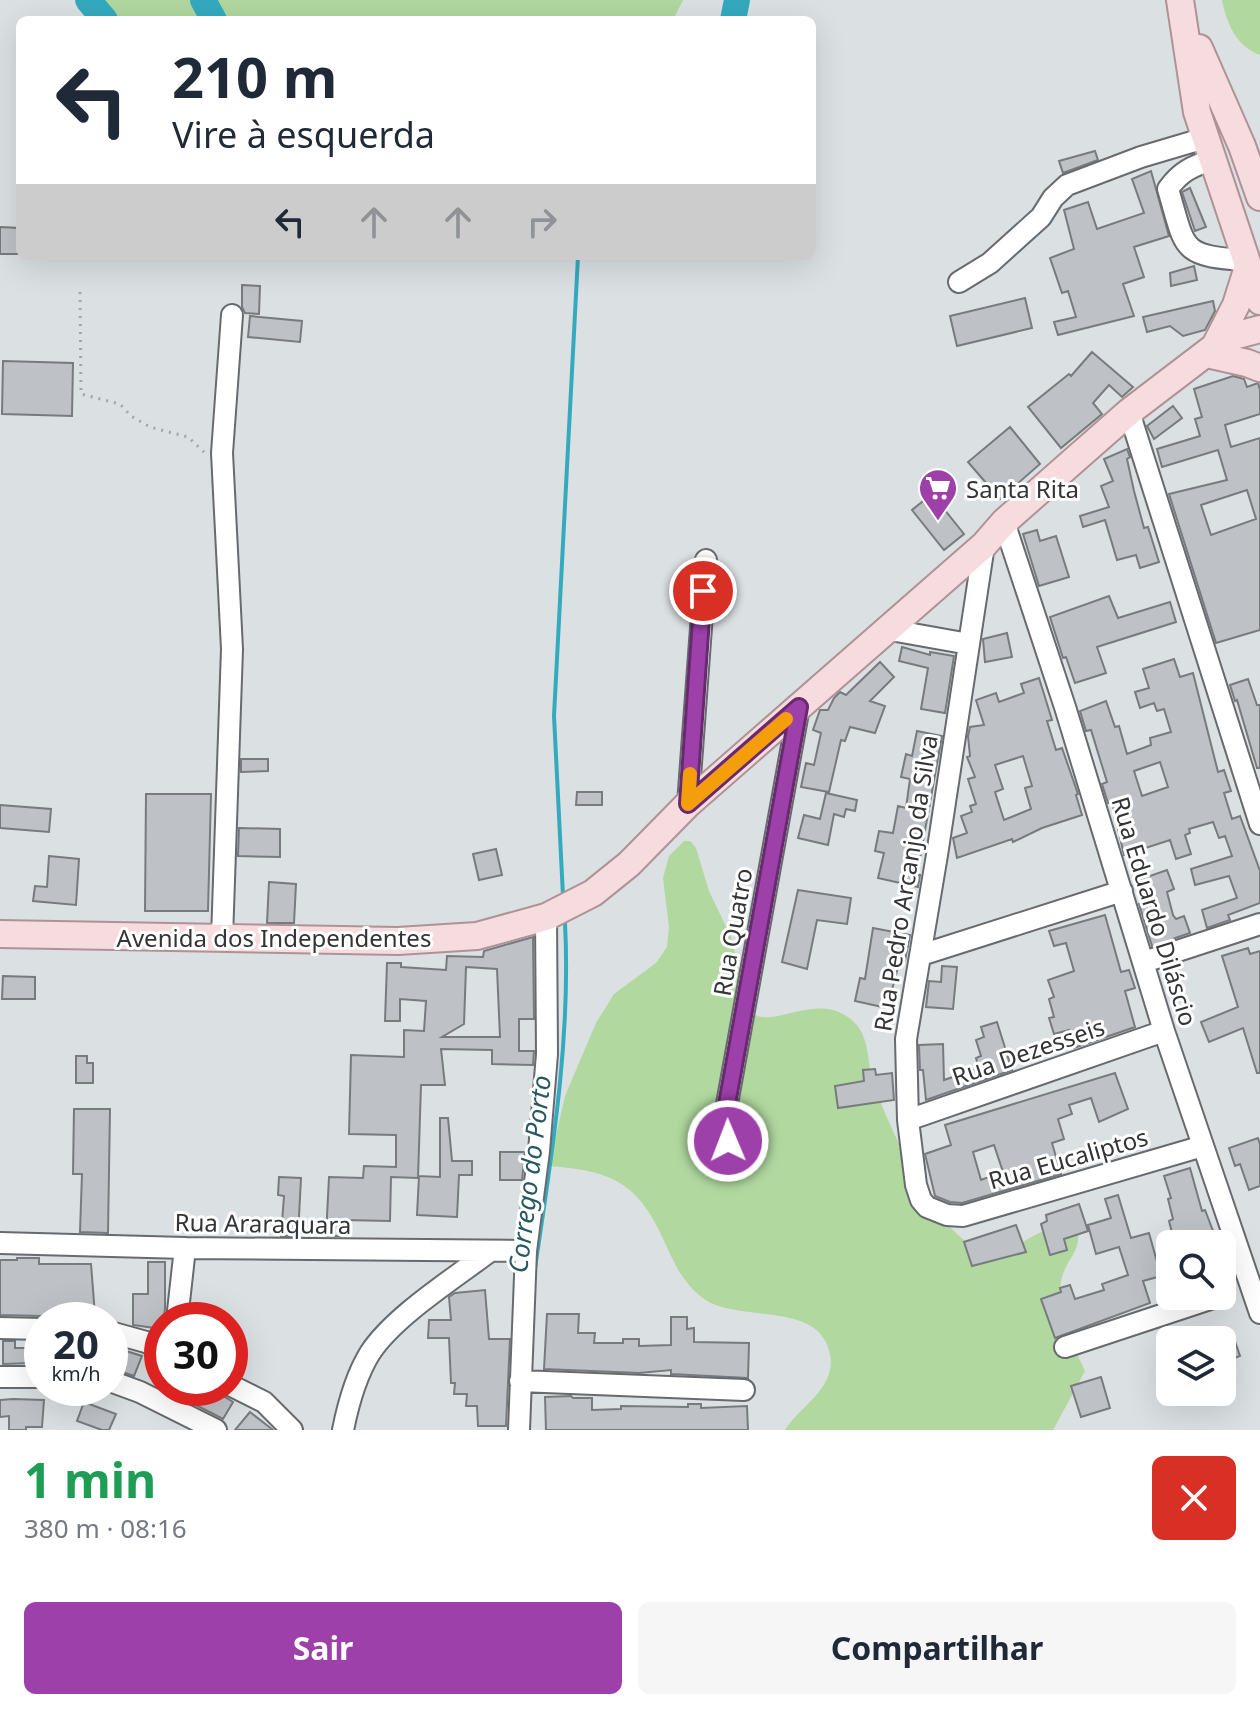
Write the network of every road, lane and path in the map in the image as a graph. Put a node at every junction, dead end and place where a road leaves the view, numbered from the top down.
1 (1180, 0) edge
2 (1209, 150) junction
3 (1251, 151) edge
4 (1260, 197) edge
5 (1249, 257) edge
6 (959, 282) dead end
7 (80, 292) dead end
8 (1260, 301) edge
9 (232, 315) dead end
10 (1260, 329) edge
11 (1211, 350) junction
12 (1260, 368) edge
13 (1129, 412) junction
14 (223, 472) junction
15 (1004, 522) junction
16 (984, 545) junction
17 (706, 560) dead end
18 (885, 629) junction
19 (969, 644) junction
20 (799, 707) junction
21 (688, 804) junction
22 (1260, 824) edge
23 (1122, 891) junction
24 (546, 917) junction
25 (1260, 924) edge
26 (0, 934) edge
27 (222, 938) junction
28 (921, 955) junction
29 (1144, 962) junction
30 (1164, 1031) junction
31 (908, 1120) junction
32 (1203, 1146) junction
33 (732, 1167) dead end
34 (947, 1215) joint
35 (0, 1243) edge
36 (185, 1248) junction
37 (490, 1251) junction
38 (526, 1251) junction
39 (1251, 1286) junction
40 (1236, 1291) edge
41 (179, 1302) edge
42 (537, 1304) dead end
43 (1177, 1310) edge
44 (1260, 1313) edge
45 (0, 1328) edge
46 (24, 1329) edge
47 (1065, 1347) dead end
48 (0, 1377) edge
49 (24, 1377) edge
50 (526, 1382) junction
51 (128, 1388) edge
52 (744, 1390) dead end
53 (248, 1394) edge
54 (216, 1430) edge
55 (292, 1430) edge
56 (343, 1430) edge
57 (519, 1430) edge
58 (531, 1430) edge

1 - 2 main road
1 - 3 main road
2 - 3 main road
2 - 5 main road
2 - 5 street
2 - 6 street
3 - 4 main road
5 - 8 main road
5 - 11 main road
7 - 14 path
9 - 14 street
10 - 11 main road
11 - 12 main road
11 - 13 main road, Avenida dos Independentes
13 - 15 main road, Avenida dos Independentes
13 - 22 street
14 - 27 street
15 - 16 main road, Avenida dos Independentes
15 - 23 street, Rua Eduardo Diláscio
16 - 18 main road, Avenida dos Independentes
16 - 19 street, Rua Pedro Arcanjo da Silva
17 - 21 street
18 - 19 street
18 - 20 main road, Avenida dos Independentes
19 - 28 street, Rua Pedro Arcanjo da Silva
20 - 21 main road, Avenida dos Independentes
20 - 33 street, Rua Quatro
21 - 24 main road, Avenida dos Independentes
23 - 28 street
23 - 29 street, Rua Eduardo Diláscio
24 - 27 main road, Avenida dos Independentes
24 - 38 street
25 - 29 street
26 - 27 main road, Avenida dos Independentes
28 - 31 street, Rua Pedro Arcanjo da Silva
29 - 30 street, Rua Eduardo Diláscio
30 - 31 street, Rua Dezesseis
30 - 32 street, Rua Eduardo Diláscio
31 - 34 street, Rua Pedro Arcanjo da Silva
32 - 34 street, Rua Eucaliptos
32 - 39 street, Rua Eduardo Diláscio
35 - 36 street, Rua Araraquara
36 - 37 street, Rua Araraquara
36 - 41 street
37 - 38 street, Rua Araraquara
37 - 56 street
38 - 50 street
39 - 40 street
39 - 44 street, Rua Eduardo Diláscio
42 - 50 street
43 - 47 street
45 - 46 street
48 - 49 street
50 - 52 street
50 - 57 street
50 - 58 street
51 - 54 street
53 - 55 street

